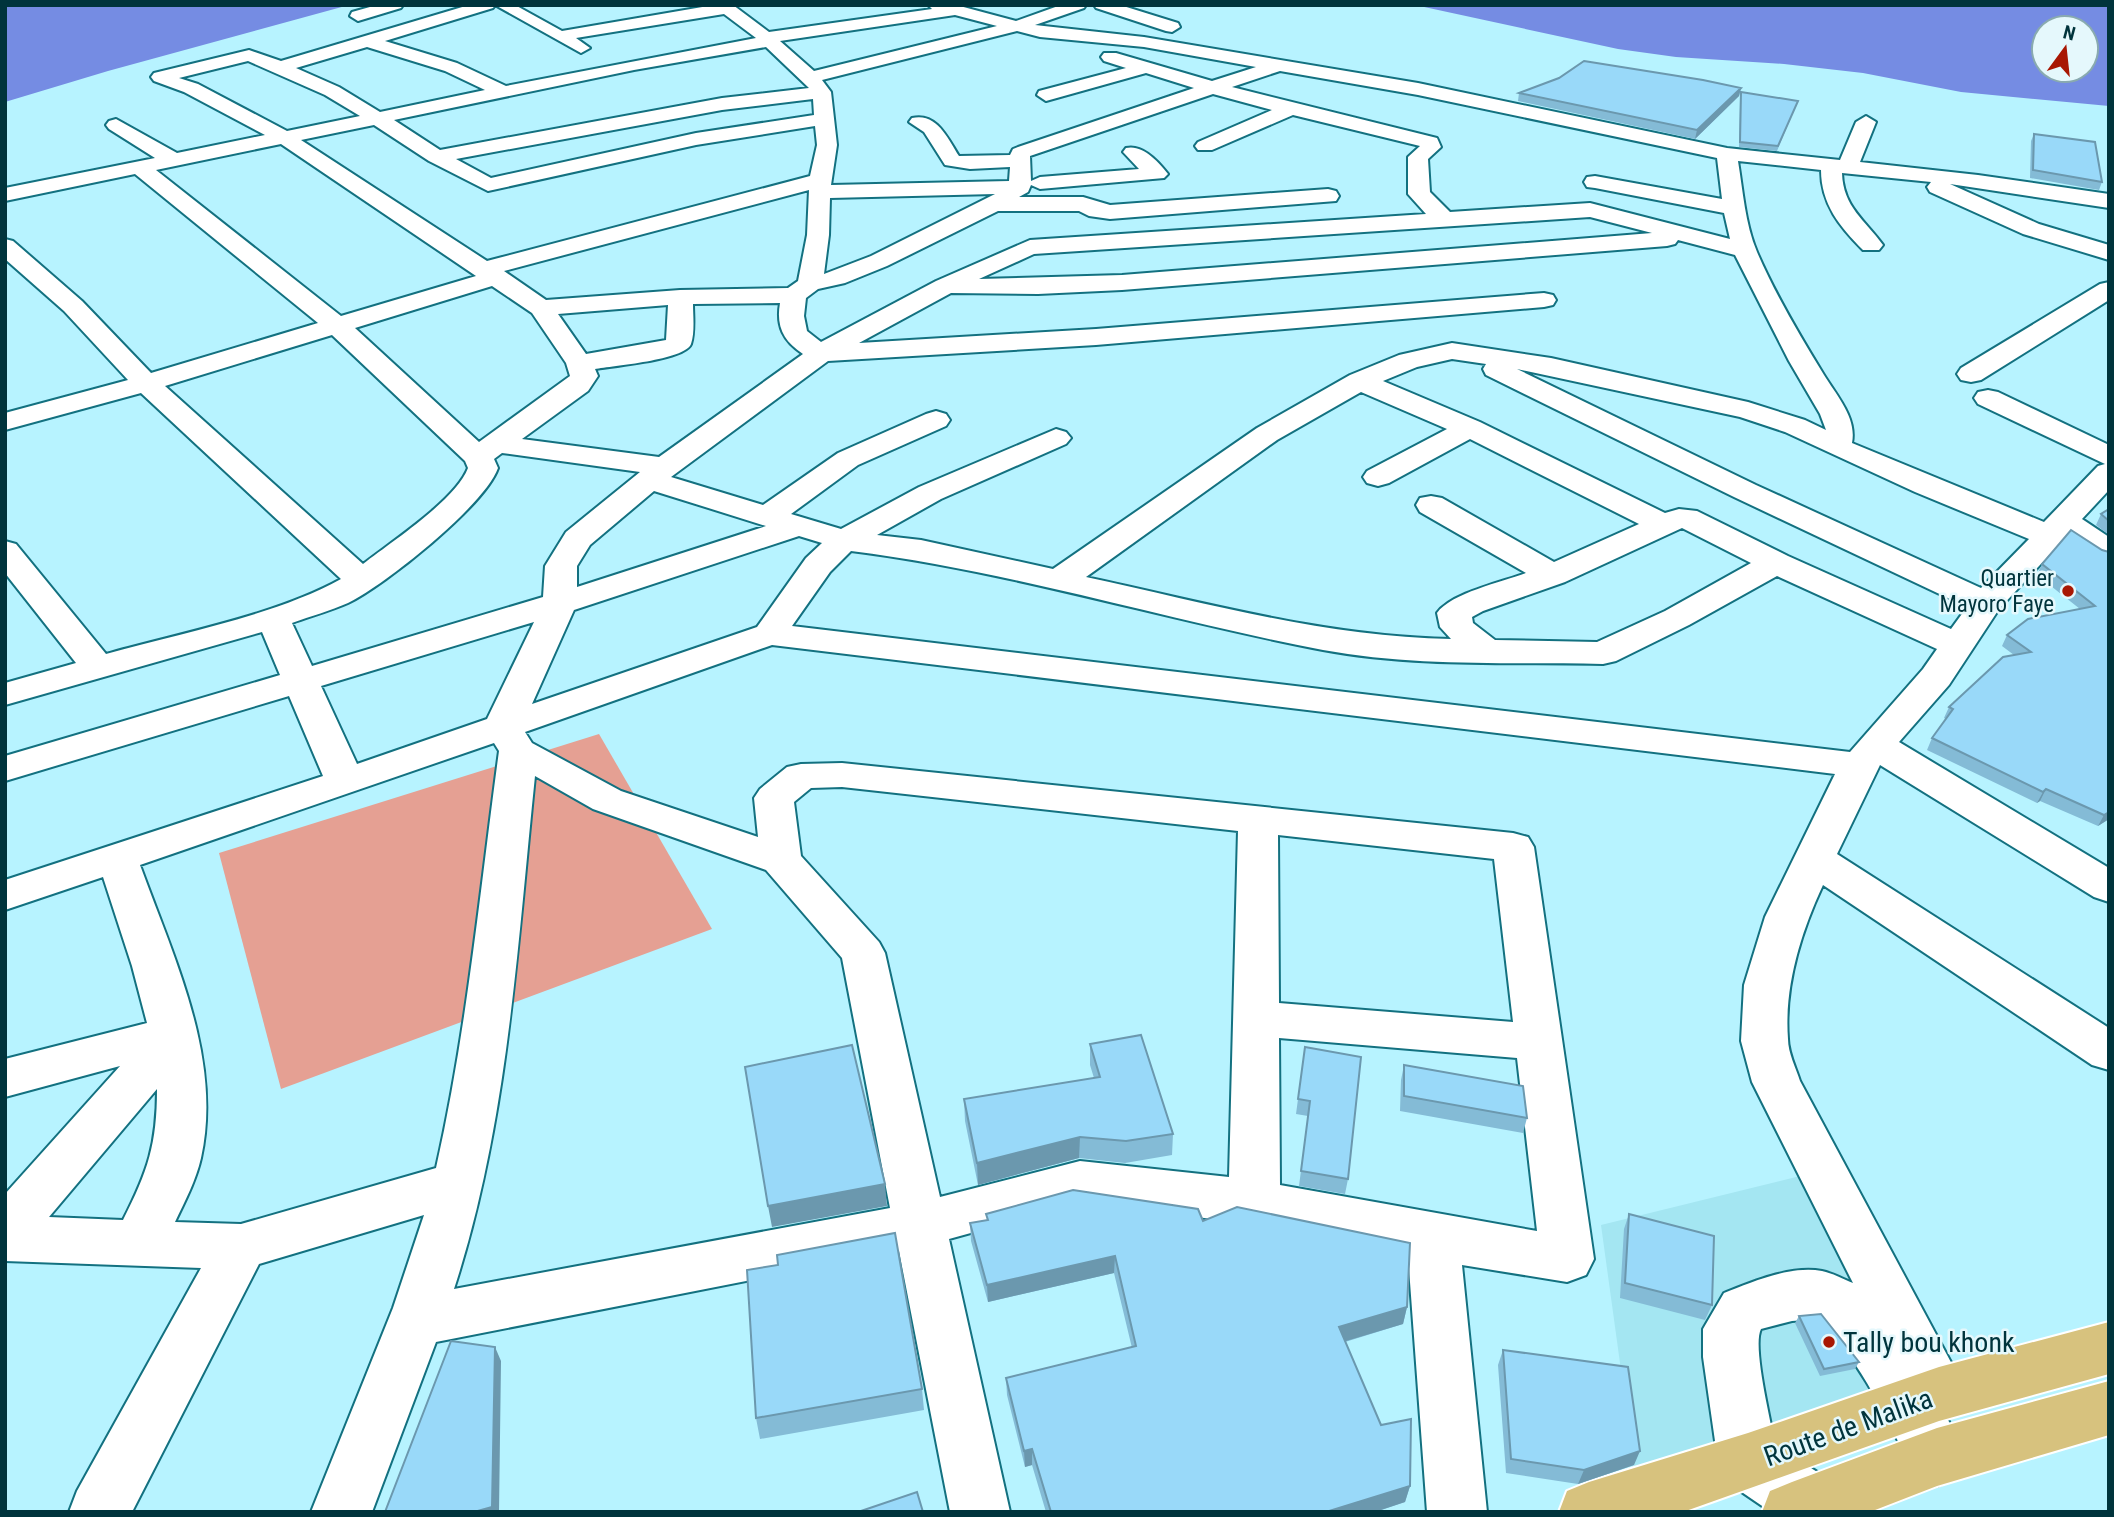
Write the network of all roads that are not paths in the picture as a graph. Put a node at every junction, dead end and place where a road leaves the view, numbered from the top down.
1 (395, 5) edge
2 (487, 5) edge
3 (503, 5) edge
4 (870, 5) edge
5 (996, 5) edge
6 (1079, 5) edge
7 (1102, 5) edge
8 (724, 7) edge
9 (950, 10) edge
10 (817, 12) dead end
11 (358, 16) dead end
12 (892, 20) junction
13 (839, 27) junction
14 (1040, 32) junction
15 (560, 36) junction
16 (763, 36) junction
17 (1016, 36) junction
18 (370, 41) junction
19 (596, 55) junction
20 (280, 66) junction
21 (1276, 66) junction
22 (627, 68) junction
23 (1144, 68) junction
24 (771, 69) dead end
25 (810, 78) junction
26 (1369, 81) junction
27 (1212, 88) junction
28 (506, 93) junction
29 (1046, 95) dead end
30 (1297, 111) junction
31 (675, 113) junction
32 (379, 119) junction
33 (824, 119) junction
34 (919, 122) dead end
35 (1866, 122) dead end
36 (116, 125) dead end
37 (430, 130) dead end
38 (403, 136) junction
39 (285, 138) junction
40 (1205, 146) dead end
41 (1133, 152) dead end
42 (1727, 154) junction
43 (436, 157) junction
44 (173, 160) junction
45 (1018, 160) junction
46 (1839, 166) junction
47 (139, 167) junction
48 (1908, 173) junction
49 (1595, 182) dead end
50 (819, 186) junction
51 (1020, 186) junction
52 (5, 195) edge
53 (1328, 196) dead end
54 (2109, 201) edge
55 (994, 204) junction
56 (1734, 208) junction
57 (1445, 220) junction
58 (958, 221) junction
59 (1698, 237) junction
60 (1871, 245) dead end
61 (5, 246) edge
62 (1030, 247) junction
63 (1744, 250) junction
64 (1494, 251) junction
65 (2109, 253) edge
66 (491, 273) junction
67 (946, 286) junction
68 (2109, 289) edge
69 (802, 290) junction
70 (680, 297) junction
71 (541, 308) junction
72 (1395, 313) junction
73 (336, 326) junction
74 (821, 353) junction
75 (1445, 353) junction
76 (579, 363) junction
77 (1586, 373) junction
78 (1971, 374) dead end
79 (1360, 381) junction
80 (146, 383) junction
81 (1545, 393) junction
82 (1988, 398) dead end
83 (936, 420) dead end
84 (5, 422) edge
85 (1470, 428) junction
86 (1056, 438) dead end
87 (1836, 447) junction
88 (488, 451) junction
89 (2109, 456) edge
90 (2109, 472) edge
91 (657, 473) junction
92 (1378, 477) dead end
93 (1431, 505) dead end
94 (784, 520) junction
95 (1665, 525) junction
96 (2055, 527) junction
97 (844, 540) junction
98 (5, 551) edge
99 (2109, 552) edge
100 (1776, 562) junction
101 (1553, 575) junction
102 (1060, 580) junction
103 (362, 581) junction
104 (560, 603) junction
105 (1986, 603) junction
106 (273, 618) junction
107 (769, 634) junction
108 (1959, 646) junction
109 (1484, 649) junction
110 (98, 667) junction
111 (300, 682) junction
112 (5, 694) edge
113 (510, 738) junction
114 (1868, 755) junction
115 (5, 769) edge
116 (345, 782) junction
117 (1258, 818) junction
118 (2109, 849) edge
119 (117, 858) junction
120 (1813, 858) junction
121 (781, 860) junction
122 (2068, 861) junction
123 (2109, 887) edge
124 (5, 895) edge
125 (1255, 1018) junction
126 (175, 1034) junction
127 (1537, 1042) junction
128 (2109, 1052) edge
129 (5, 1078) edge
130 (458, 1184) junction
131 (1254, 1202) junction
132 (920, 1225) junction
133 (5, 1230) edge
134 (1433, 1237) junction
135 (5, 1238) edge
136 (138, 1244) junction
137 (241, 1247) junction
138 (416, 1321) junction
139 (2109, 1348) edge
140 (1923, 1399) junction
141 (2109, 1408) edge
142 (1937, 1457) junction
143 (1748, 1462) junction
144 (1811, 1509) edge
145 (99, 1512) edge
146 (341, 1512) edge
147 (980, 1512) edge
148 (1457, 1512) edge
149 (1589, 1512) edge

1 - 11 street
2 - 18 street
3 - 15 street
4 - 12 street
5 - 9 street
6 - 17 street
7 - 21 street
8 - 15 street
8 - 16 street
9 - 12 street
9 - 17 street
10 - 13 street
12 - 13 street
13 - 16 street
14 - 17 street
14 - 21 street
14 - 23 street
15 - 19 street
16 - 19 street
16 - 22 street
16 - 25 street
17 - 25 street
18 - 20 street
18 - 28 street
19 - 22 street
20 - 32 street
20 - 39 street
21 - 26 street
21 - 27 street
22 - 28 street
22 - 31 street
23 - 27 street
23 - 29 street
24 - 25 street
25 - 31 street
25 - 33 street
26 - 30 street
26 - 42 street
27 - 30 street
27 - 45 street
28 - 32 street
30 - 40 street
30 - 57 street
31 - 43 street
32 - 38 street
32 - 39 street
33 - 43 street
33 - 50 street
34 - 45 street
35 - 46 street
36 - 44 street
37 - 38 street
38 - 43 street
39 - 44 street
39 - 66 street
41 - 51 street
42 - 46 street
42 - 56 street
44 - 47 street
45 - 51 street
46 - 48 street
46 - 60 street
47 - 52 street
47 - 73 street
48 - 54 street
48 - 65 street
49 - 56 street
50 - 51 street
50 - 66 street
50 - 69 street
51 - 55 street
53 - 55 street
55 - 58 street
56 - 63 street
57 - 59 street
57 - 62 street
58 - 62 street
58 - 69 street
59 - 63 street
59 - 64 street
61 - 80 street
62 - 67 street
63 - 87 street
64 - 67 street
64 - 72 street
66 - 71 street
66 - 73 street
67 - 74 street
68 - 78 street
69 - 70 street
69 - 74 street
70 - 71 street
70 - 76 street
71 - 76 street
72 - 74 street
72 - 75 street
73 - 80 street
73 - 88 street
74 - 91 street
75 - 77 street
75 - 79 street
75 - 81 street
76 - 88 street
77 - 81 street
77 - 87 street
79 - 85 street
79 - 102 street
80 - 84 street
80 - 103 street
81 - 105 street
82 - 89 street
83 - 94 street
85 - 92 street
85 - 95 street
86 - 97 street
87 - 96 street
88 - 91 street
88 - 103 street
90 - 96 street
91 - 94 street
91 - 104 street
93 - 101 street
94 - 97 street
94 - 104 street
95 - 100 street
95 - 101 street
96 - 99 street
96 - 105 street
97 - 102 street
97 - 107 street
98 - 110 street
100 - 108 street
100 - 109 street
101 - 109 street
102 - 109 street
103 - 106 street
104 - 111 street
104 - 113 street
105 - 108 street
106 - 110 street
106 - 111 street
107 - 113 street
107 - 114 street
108 - 114 street
110 - 112 street
111 - 115 street
111 - 116 street
113 - 116 street
113 - 121 street
113 - 130 street
114 - 120 street
114 - 122 street
116 - 119 street
117 - 121 street
117 - 125 street
117 - 127 street
118 - 122 street
119 - 124 street
119 - 126 street
120 - 128 street
120 - 140 street
121 - 132 street
122 - 123 street
125 - 127 street
125 - 131 street
126 - 129 street
126 - 133 street
126 - 136 street
127 - 134 street
130 - 137 street
130 - 138 street
131 - 132 street
131 - 134 street
132 - 138 street
132 - 147 street
134 - 148 street
135 - 136 street
136 - 137 street
137 - 145 street
138 - 146 street
139 - 140 main road, Route de Malika
140 - 142 street
140 - 143 main road, Route de Malika
140 - 143 street
141 - 142 main road
142 - 144 main road
143 - 144 street
143 - 149 main road, Route de Malika

